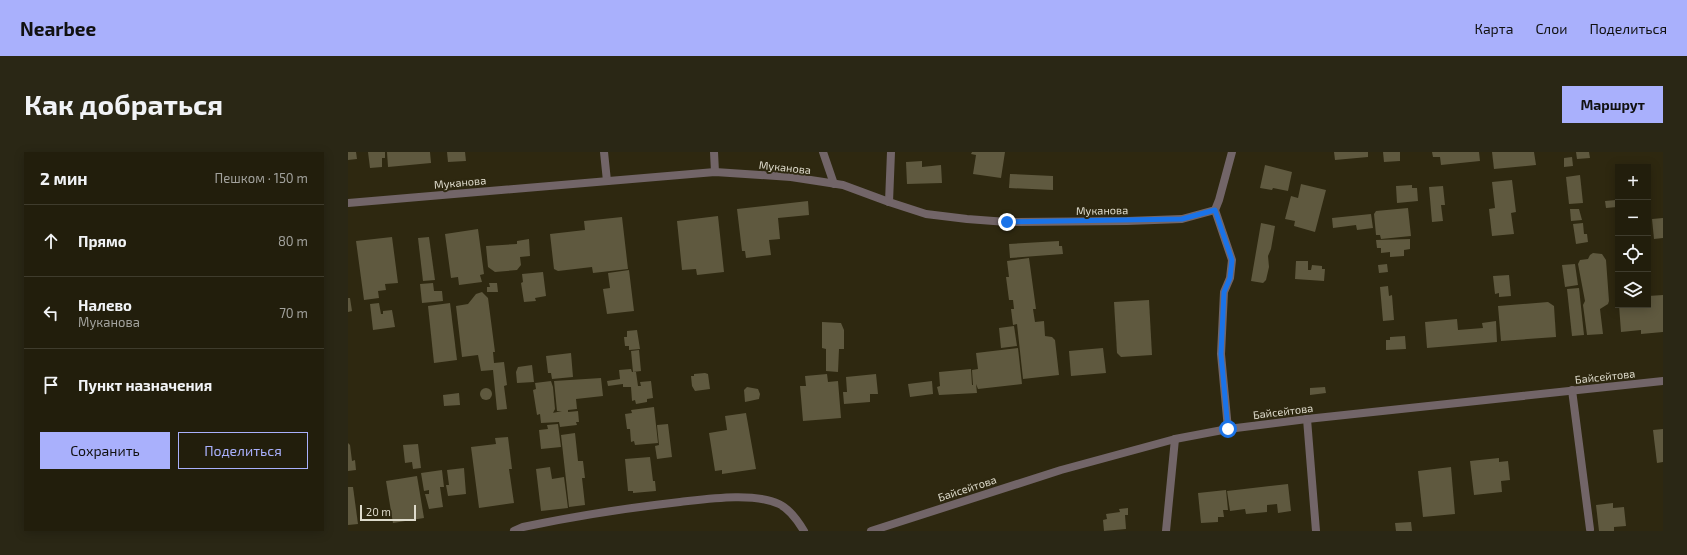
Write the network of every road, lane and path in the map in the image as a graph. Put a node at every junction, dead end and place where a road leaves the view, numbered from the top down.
1 (604, 152) edge
2 (714, 152) edge
3 (823, 152) edge
4 (892, 152) edge
5 (1232, 152) edge
6 (715, 172) junction
7 (607, 181) junction
8 (834, 184) junction
9 (889, 202) junction
10 (348, 204) edge
11 (1215, 210) junction
12 (1663, 381) edge
13 (1572, 390) junction
14 (1307, 419) junction
15 (1228, 429) junction
16 (1175, 439) junction
17 (1590, 529) dead end
18 (514, 531) edge
19 (804, 531) edge
20 (871, 531) edge
21 (1166, 531) edge
22 (1316, 531) edge

1 - 7 street
2 - 6 street
3 - 8 street
4 - 9 street
5 - 11 street
6 - 7 street, Муканова
6 - 8 street, Муканова
7 - 10 street, Муканова
8 - 9 street, Муканова
9 - 11 street, Муканова
11 - 15 street
12 - 13 street, Байсейтова
13 - 14 street, Байсейтова
13 - 17 street
14 - 15 street, Байсейтова
14 - 22 street
15 - 16 street, Байсейтова
16 - 20 street, Байсейтова
16 - 21 street
18 - 19 street

